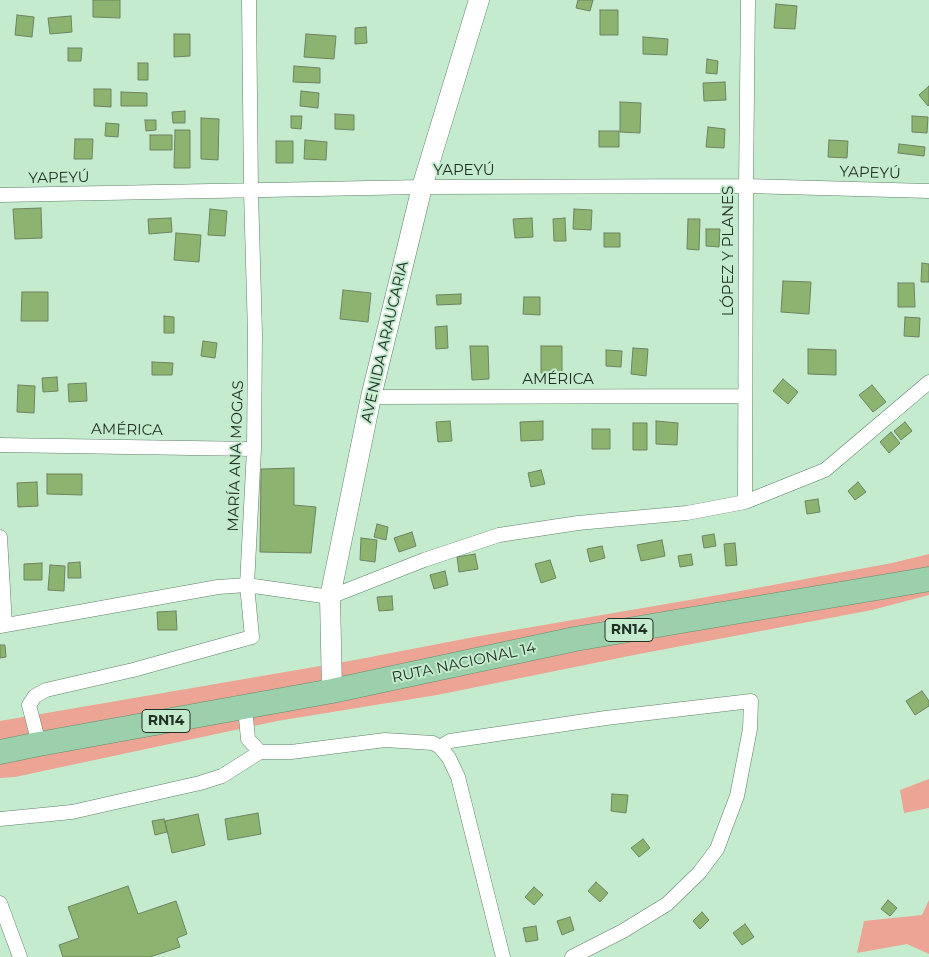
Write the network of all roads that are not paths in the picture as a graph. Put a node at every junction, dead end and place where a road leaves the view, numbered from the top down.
1 (249, 0) edge
2 (479, 0) edge
3 (748, 0) edge
4 (746, 186) junction
5 (422, 187) junction
6 (251, 191) junction
7 (929, 191) edge
8 (0, 195) edge
9 (929, 382) edge
10 (745, 396) junction
11 (371, 397) junction
12 (0, 445) edge
13 (254, 448) junction
14 (745, 502) junction
15 (0, 537) edge
16 (929, 579) edge
17 (248, 585) junction
18 (330, 597) junction
19 (3, 625) edge
20 (332, 691) junction
21 (245, 707) junction
22 (39, 744) junction
23 (440, 747) junction
24 (0, 752) edge
25 (260, 752) junction
26 (0, 819) edge
27 (0, 903) edge
28 (20, 957) edge
29 (503, 957) edge
30 (572, 957) edge

1 - 6 street, MARÍA ANA MOGAS
2 - 5 main road, AVENIDA ARAUCARIA
3 - 4 street, LÓPEZ Y PLANES
4 - 5 street, YAPEYÚ
4 - 7 street, YAPEYÚ
4 - 10 street, LÓPEZ Y PLANES
5 - 6 street, YAPEYÚ
5 - 11 main road, AVENIDA ARAUCARIA
6 - 8 street, YAPEYÚ
6 - 13 street, MARÍA ANA MOGAS
9 - 14 street
10 - 11 street, AMÉRICA
10 - 14 street, LÓPEZ Y PLANES
11 - 18 main road, AVENIDA ARAUCARIA
12 - 13 street, AMÉRICA
13 - 17 street, MARÍA ANA MOGAS
14 - 18 street
15 - 19 street
16 - 20 highway, RUTA NACIONAL 14 / RN14
17 - 18 street
17 - 19 street
17 - 22 street, MARÍA ANA MOGAS
18 - 20 main road, AVENIDA ARAUCARIA
20 - 21 highway, RUTA NACIONAL 14 / RN14
21 - 22 highway, RUTA NACIONAL 14 / RN14
21 - 25 street
22 - 24 highway, RUTA NACIONAL 14 / RN14
23 - 25 street
23 - 29 street
23 - 30 street
25 - 26 street
27 - 28 street

